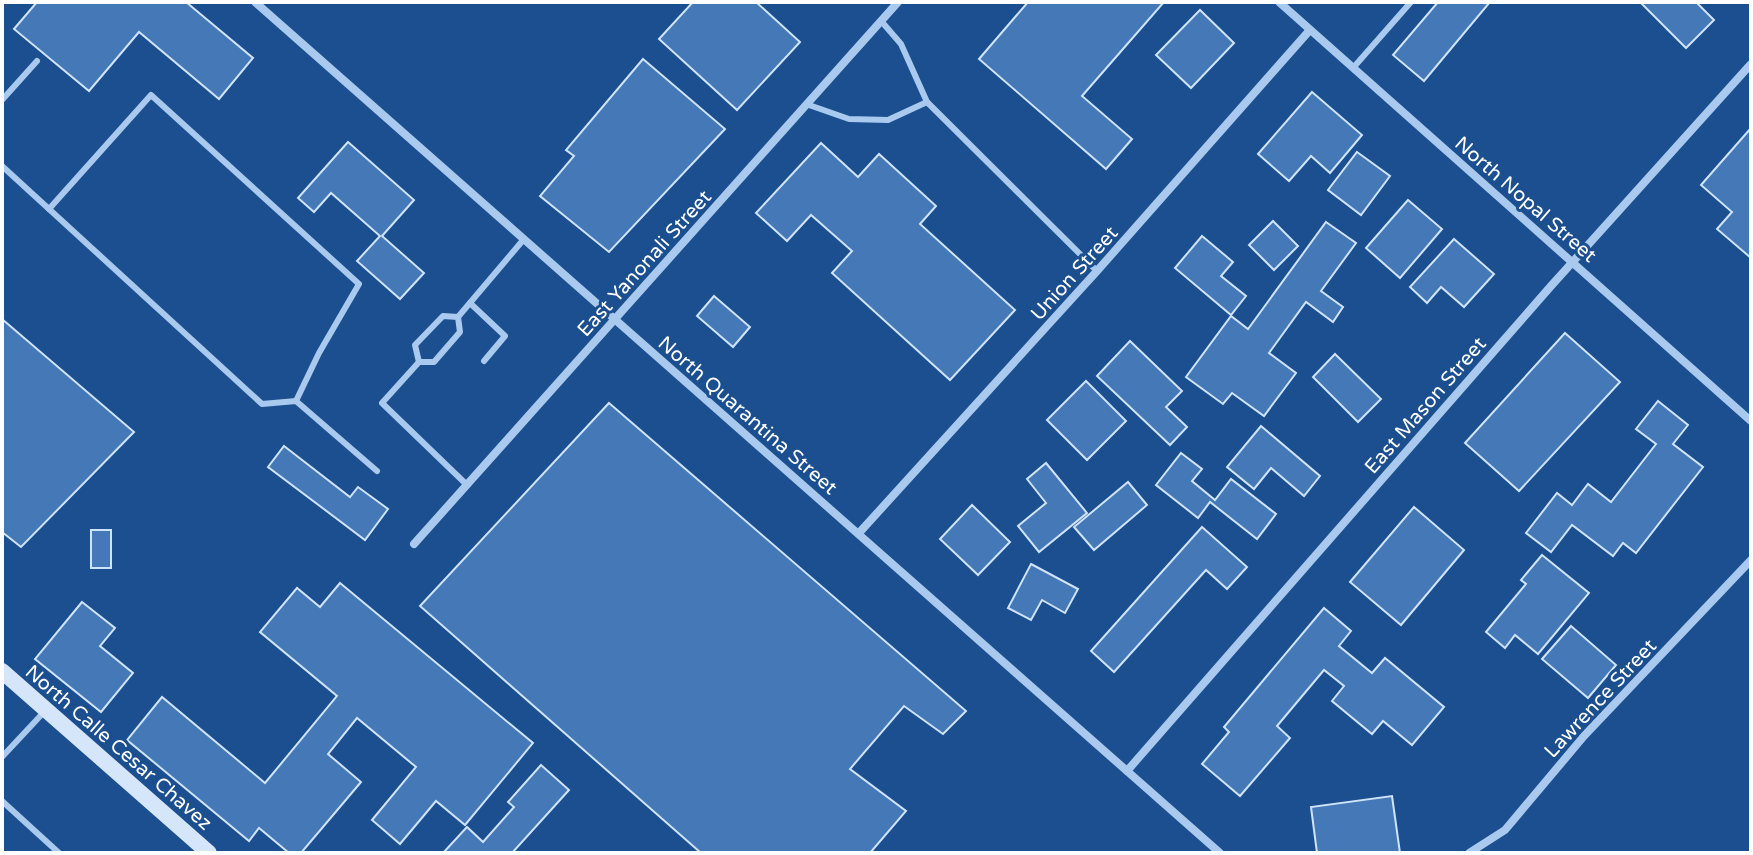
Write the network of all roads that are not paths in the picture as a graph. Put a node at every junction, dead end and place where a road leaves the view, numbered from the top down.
1 (255, 2) edge
2 (898, 2) edge
3 (1279, 2) edge
4 (1295, 2) edge
5 (1411, 2) edge
6 (1288, 11) junction
7 (882, 22) junction
8 (1309, 31) junction
9 (37, 61) dead end
10 (1751, 64) edge
11 (1353, 68) junction
12 (2, 100) edge
13 (927, 102) junction
14 (809, 105) junction
15 (2, 166) edge
16 (49, 209) junction
17 (524, 239) junction
18 (1573, 262) junction
19 (1097, 271) junction
20 (470, 303) junction
21 (458, 317) junction
22 (614, 319) junction
23 (484, 361) dead end
24 (419, 362) junction
25 (296, 401) junction
26 (1751, 421) edge
27 (377, 471) dead end
28 (467, 485) junction
29 (859, 533) junction
30 (414, 544) dead end
31 (1751, 560) edge
32 (2, 671) edge
33 (46, 709) junction
34 (2, 757) edge
35 (1127, 771) junction
36 (2, 801) edge
37 (59, 853) edge
38 (209, 853) edge
39 (1220, 853) edge
40 (1469, 853) edge

1 - 17 street, North Quarantina Street
2 - 7 street, East Yanonali Street
3 - 6 street, North Nopal Street
4 - 6 lane
5 - 11 lane
6 - 8 street, North Nopal Street
7 - 13 lane
7 - 14 street, East Yanonali Street
8 - 11 street, North Nopal Street
8 - 19 street, Union Street
9 - 12 lane
10 - 18 street, East Mason Street
11 - 18 street, North Nopal Street
13 - 14 lane
13 - 19 lane
14 - 22 street, East Yanonali Street
15 - 16 lane
16 - 25 lane
16 - 25 lane
17 - 20 lane
17 - 22 street, North Quarantina Street
18 - 26 street, North Nopal Street
18 - 35 street, East Mason Street
19 - 29 street, Union Street
20 - 21 lane
20 - 23 lane
21 - 24 lane
21 - 24 lane
22 - 28 street, East Yanonali Street
22 - 29 street, North Quarantina Street
24 - 28 lane
25 - 27 lane
28 - 30 street, East Yanonali Street
29 - 35 street, North Quarantina Street
31 - 40 street, Lawrence Street
32 - 33 street, North Calle Cesar Chavez
33 - 34 lane
33 - 38 street, North Calle Cesar Chavez
35 - 39 street, North Quarantina Street
36 - 37 lane

